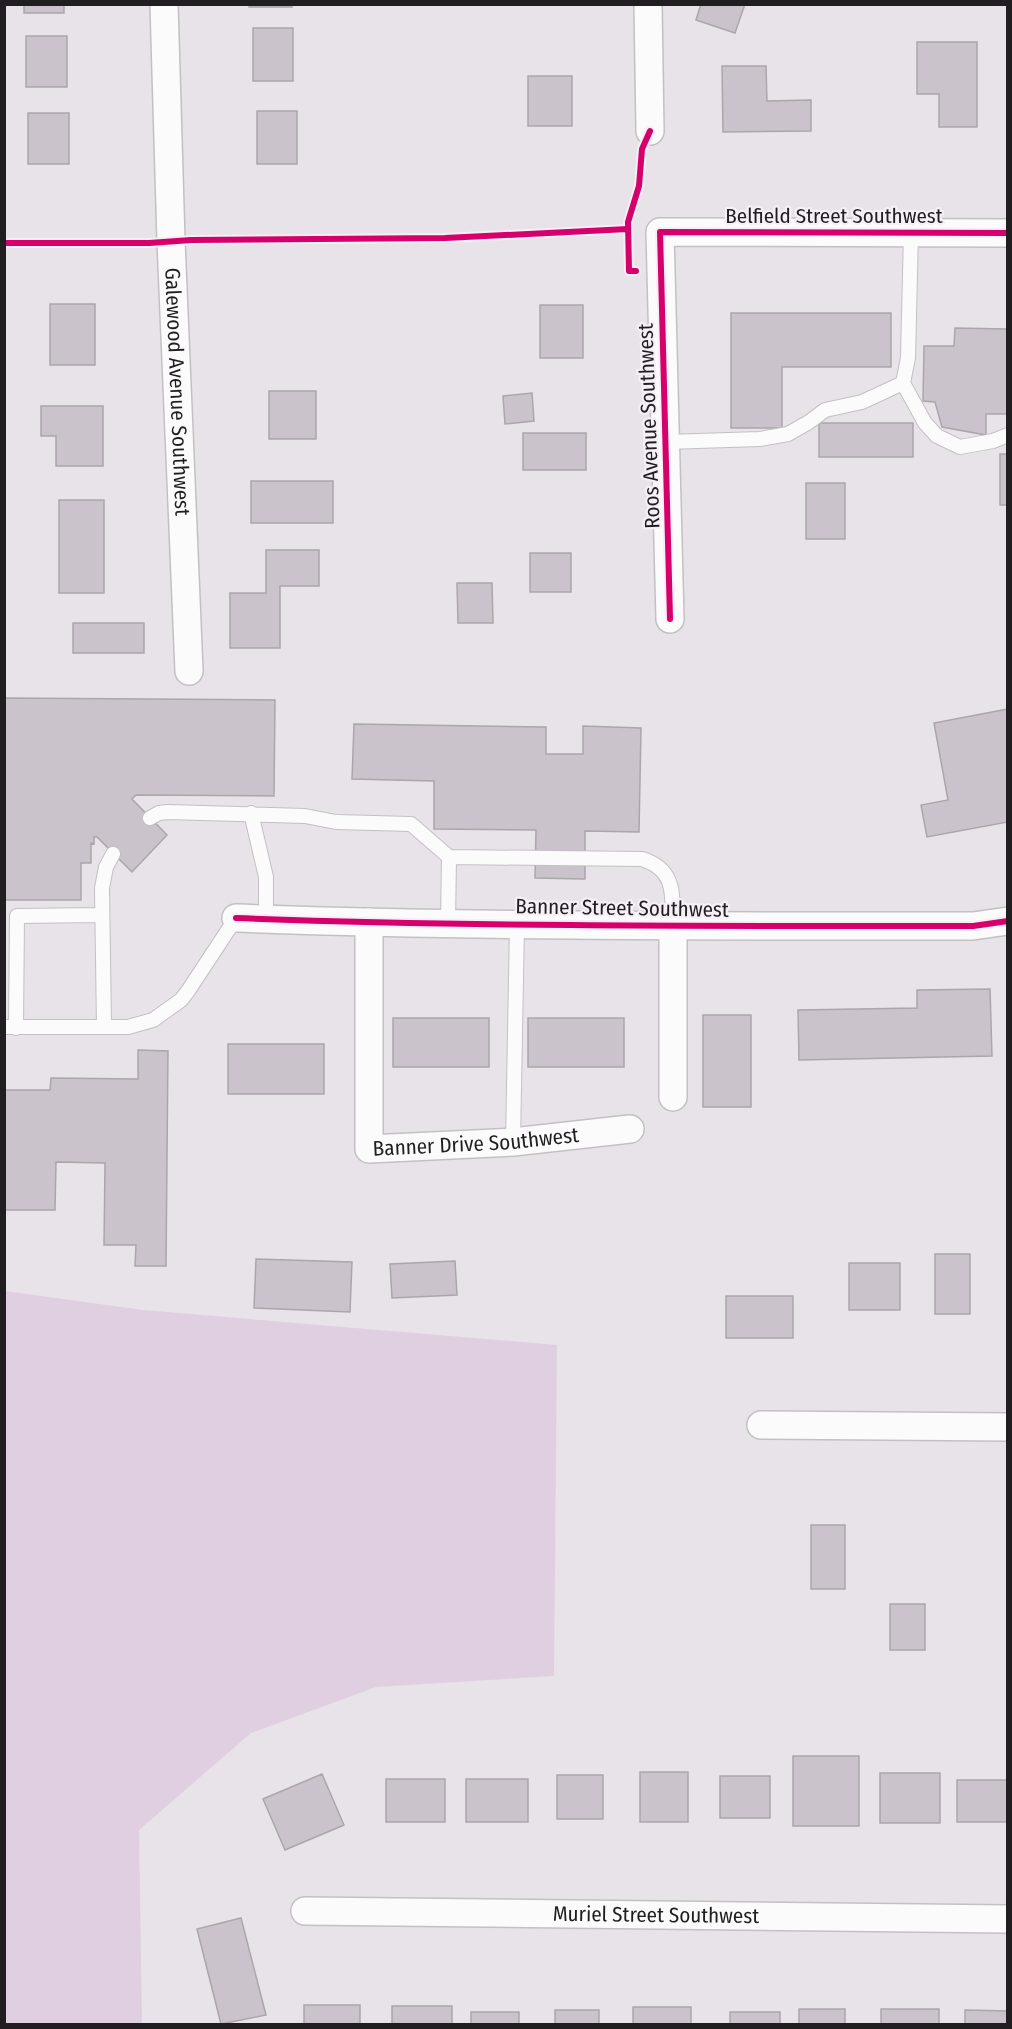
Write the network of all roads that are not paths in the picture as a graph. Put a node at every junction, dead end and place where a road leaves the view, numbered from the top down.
1 (165, 4) edge
2 (648, 4) edge
3 (650, 130) dead end
4 (660, 232) joint
5 (911, 233) junction
6 (1008, 233) edge
7 (903, 383) junction
8 (1008, 435) edge
9 (666, 442) junction
10 (670, 619) dead end
11 (189, 671) dead end
12 (250, 813) junction
13 (150, 818) dead end
14 (113, 854) dead end
15 (449, 856) junction
16 (102, 915) junction
17 (236, 918) joint
18 (266, 919) junction
19 (1008, 921) edge
20 (369, 922) junction
21 (448, 923) junction
22 (518, 924) junction
23 (673, 926) junction
24 (10, 1028) edge
25 (104, 1028) junction
26 (673, 1097) dead end
27 (630, 1129) dead end
28 (513, 1142) junction
29 (761, 1425) dead end
30 (1008, 1427) edge
31 (305, 1911) dead end
32 (1008, 1919) edge

1 - 11 street, Galewood Avenue Southwest
2 - 3 street
4 - 5 street, Belfield Street Southwest
4 - 9 street, Roos Avenue Southwest
5 - 6 street, Belfield Street Southwest
5 - 7 lane
7 - 8 lane
7 - 9 lane
9 - 10 street, Roos Avenue Southwest
12 - 13 lane
12 - 15 lane
12 - 18 lane
14 - 16 lane
15 - 21 lane
15 - 23 lane
16 - 24 lane
16 - 25 lane
17 - 18 street, Banner Street Southwest
17 - 25 lane
18 - 20 street, Banner Street Southwest
19 - 23 street, Banner Street Southwest
20 - 21 street, Banner Street Southwest
20 - 28 street, Banner Drive Southwest
21 - 22 street, Banner Street Southwest
22 - 23 street, Banner Street Southwest
22 - 28 lane
23 - 26 street
24 - 25 lane
27 - 28 street, Banner Drive Southwest
29 - 30 street
31 - 32 street, Muriel Street Southwest

